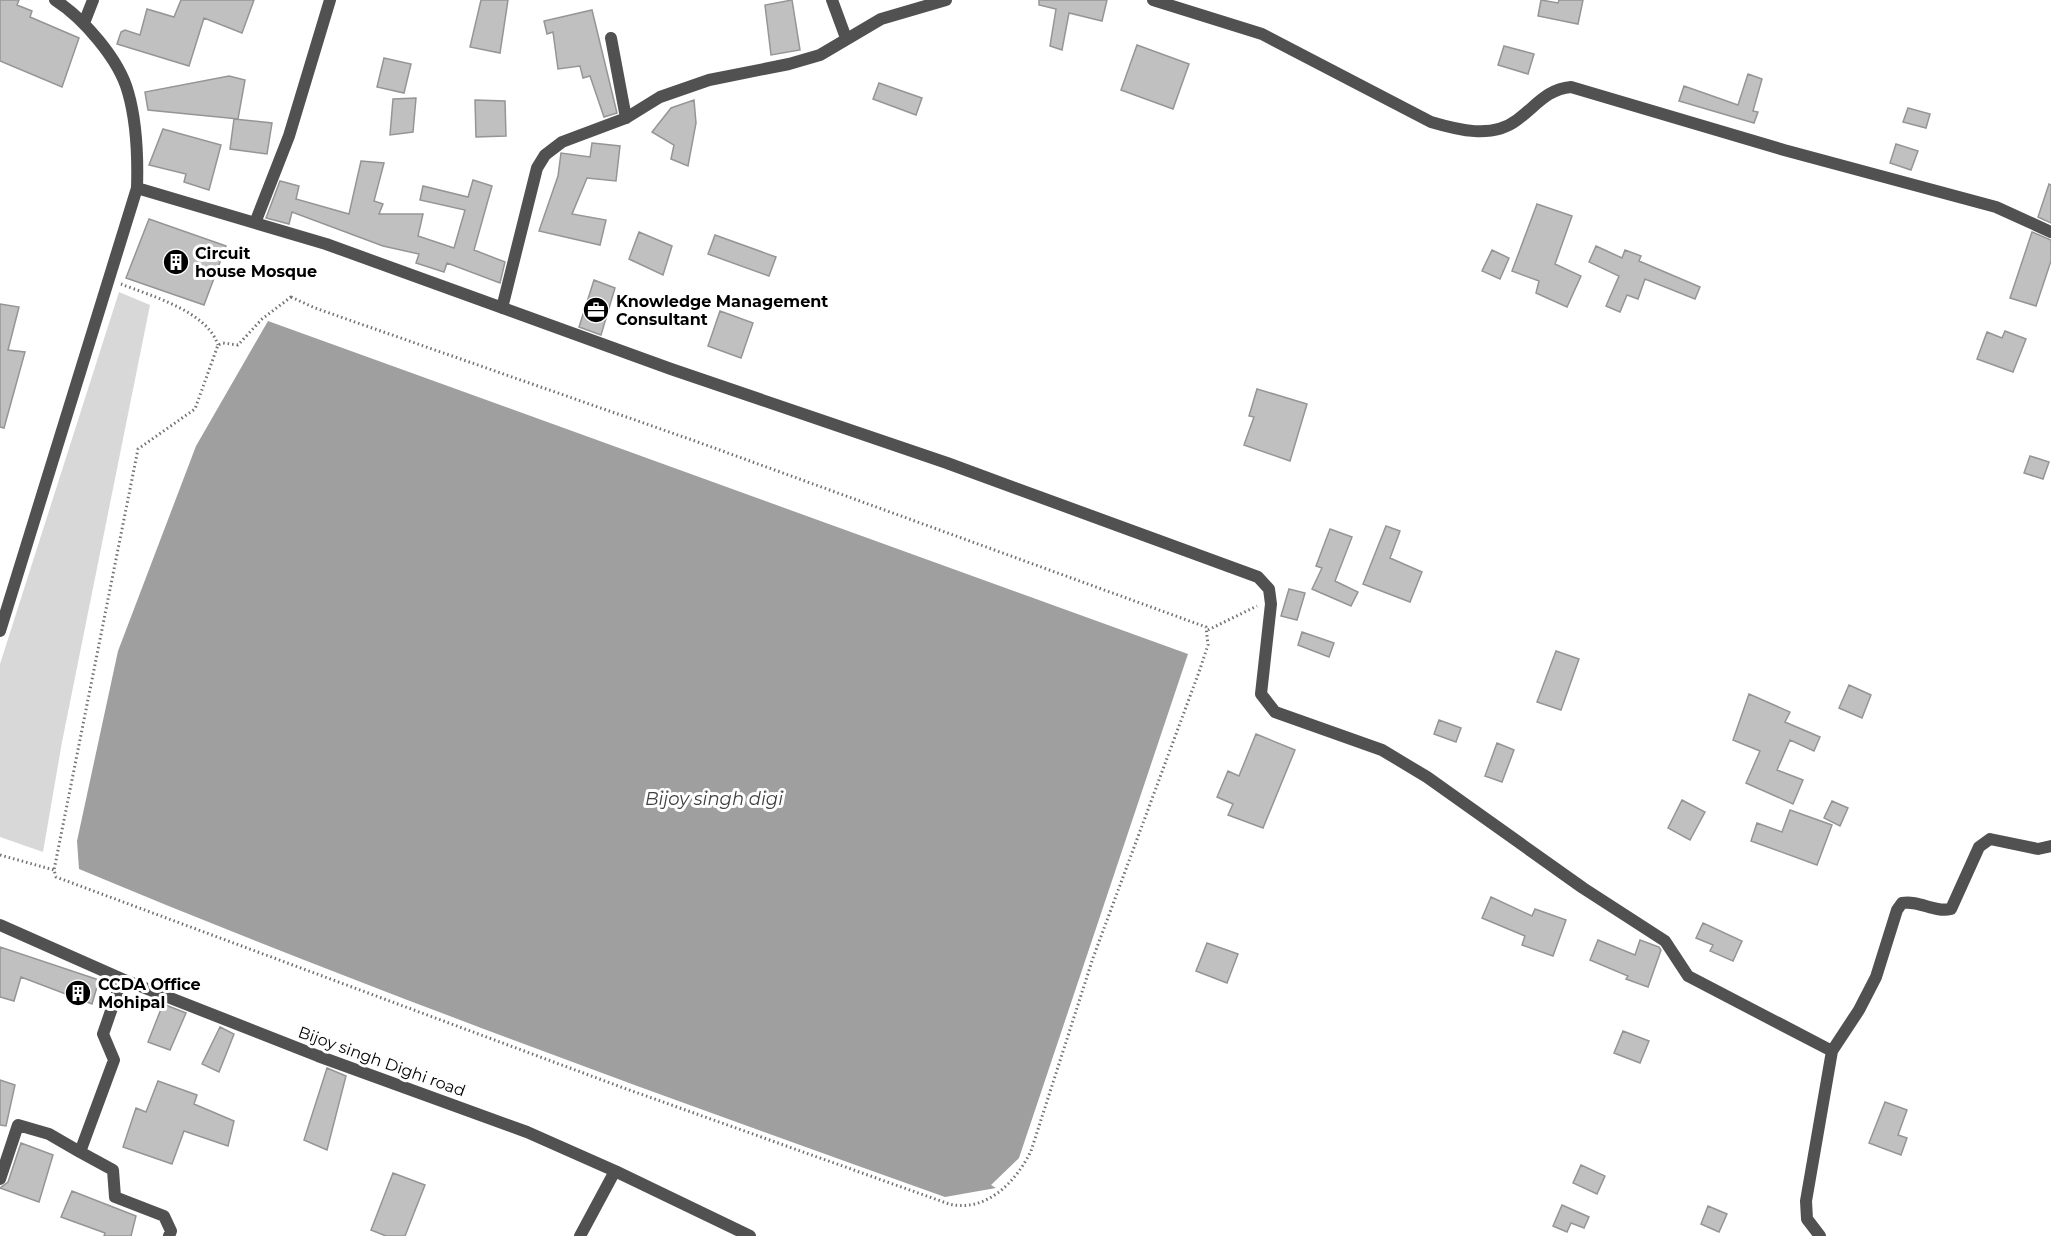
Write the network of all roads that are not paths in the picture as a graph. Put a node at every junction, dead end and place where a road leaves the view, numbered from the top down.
1 (55, 0) edge
2 (93, 0) edge
3 (330, 0) edge
4 (832, 0) edge
5 (946, 0) edge
6 (1153, 0) edge
7 (84, 23) junction
8 (611, 38) dead end
9 (846, 38) junction
10 (626, 118) junction
11 (136, 188) junction
12 (255, 223) junction
13 (2051, 232) edge
14 (502, 308) junction
15 (0, 631) edge
16 (2051, 846) edge
17 (0, 925) edge
18 (122, 979) junction
19 (1832, 1051) junction
20 (80, 1152) junction
21 (615, 1171) junction
22 (0, 1179) edge
23 (169, 1236) edge
24 (580, 1236) edge
25 (750, 1236) edge
26 (1820, 1236) edge

1 - 7 street
2 - 7 street
3 - 12 street
4 - 9 street
5 - 9 street
6 - 13 street
7 - 11 street
8 - 10 street
9 - 10 street
10 - 14 street
11 - 12 street
11 - 15 street
12 - 14 street
14 - 19 street
16 - 19 street
17 - 18 street, Bijoy singh Dighi road
18 - 20 street
18 - 21 street, Bijoy singh Dighi road
19 - 26 street
20 - 22 street
20 - 23 street
21 - 24 street
21 - 25 street, Bijoy singh Dighi road

